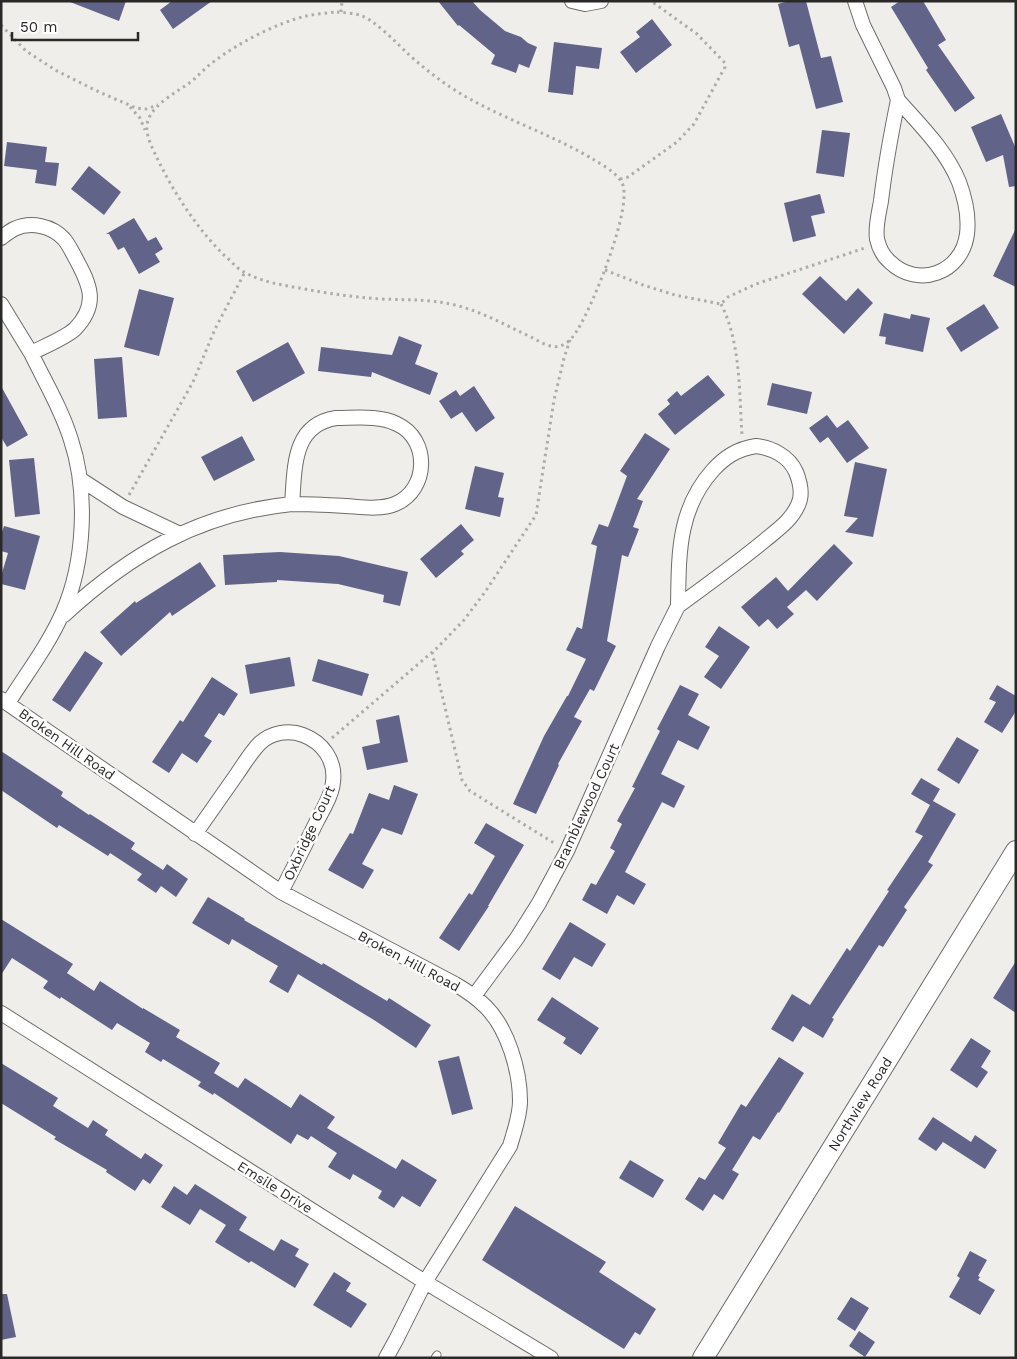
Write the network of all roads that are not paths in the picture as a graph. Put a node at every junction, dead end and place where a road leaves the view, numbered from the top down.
1 (572, 1) edge
2 (601, 1) edge
3 (855, 1) edge
4 (898, 100) junction
5 (1, 238) edge
6 (1, 304) edge
7 (31, 354) junction
8 (80, 478) junction
9 (292, 504) junction
10 (180, 534) junction
11 (678, 606) junction
12 (59, 619) junction
13 (4, 701) edge
14 (195, 834) junction
15 (1016, 850) edge
16 (280, 892) junction
17 (474, 996) junction
18 (1, 1012) edge
19 (425, 1282) junction
20 (386, 1358) edge
21 (551, 1358) edge
22 (703, 1358) edge

1 - 2 street
3 - 4 street
4 - 4 street
5 - 7 street
6 - 7 street
7 - 8 street
8 - 10 street
8 - 12 street
9 - 9 street
9 - 10 street
10 - 12 street
11 - 11 street, Bramblewood Court
11 - 17 street, Bramblewood Court
12 - 13 street
13 - 14 street, Broken Hill Road
14 - 16 street, Broken Hill Road
14 - 16 street, Oxbridge Court
15 - 22 street, Northview Road
16 - 17 street, Broken Hill Road
17 - 19 street, Broken Hill Road
18 - 19 street, Emsile Drive
19 - 20 street, Broken Hill Road
19 - 21 street, Emsile Drive

